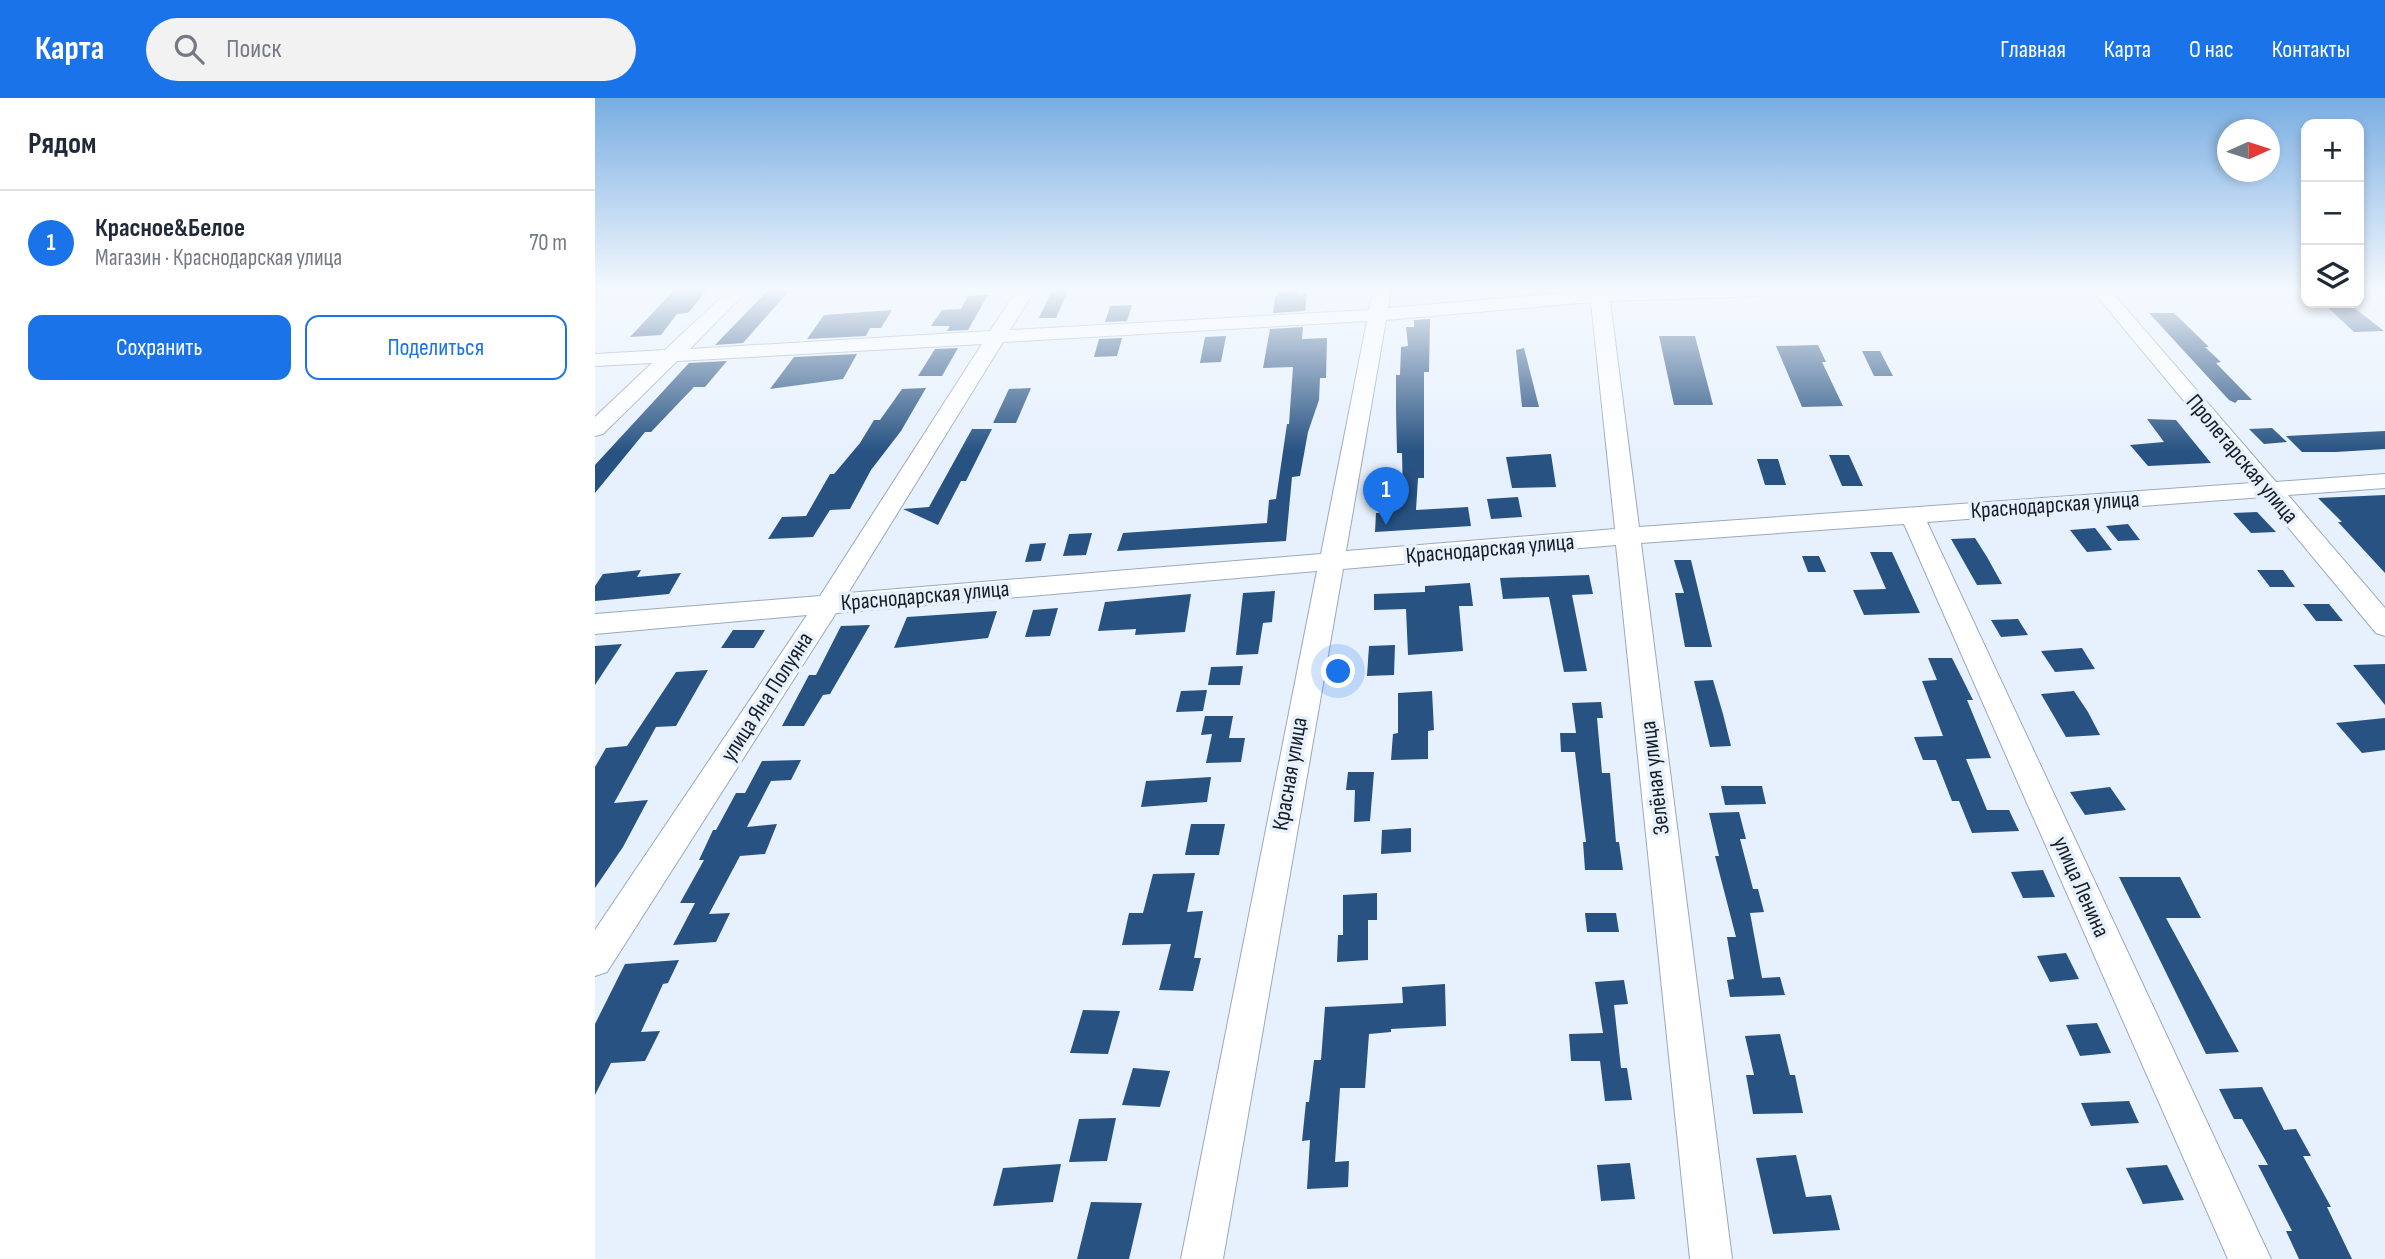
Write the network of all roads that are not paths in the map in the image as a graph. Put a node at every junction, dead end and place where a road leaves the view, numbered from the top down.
1 (682, 344) edge
2 (882, 344) edge
3 (990, 344) edge
4 (1371, 344) edge
5 (1605, 344) edge
6 (2146, 344) edge
7 (669, 356) junction
8 (595, 360) edge
9 (595, 429) edge
10 (2385, 481) edge
11 (2268, 491) junction
12 (1912, 515) junction
13 (1627, 536) junction
14 (1329, 563) junction
15 (828, 604) junction
16 (595, 624) edge
17 (2385, 626) edge
18 (595, 960) edge
19 (1202, 1259) edge
20 (1711, 1259) edge
21 (2251, 1259) edge

1 - 7 street
2 - 7 street
3 - 15 street, улица Яна Полуяна
4 - 14 street, Красная улица
5 - 13 street, Зелёная улица
6 - 11 street, Пролетарская улица
7 - 8 street
7 - 9 street
10 - 11 street, Краснодарская улица
11 - 12 street, Краснодарская улица
11 - 17 street, Пролетарская улица
12 - 13 street, Краснодарская улица
12 - 21 street, улица Ленина
13 - 14 street, Краснодарская улица
13 - 20 street, Зелёная улица
14 - 15 street, Краснодарская улица
14 - 19 street, Красная улица
15 - 16 street, Краснодарская улица
15 - 18 street, улица Яна Полуяна

